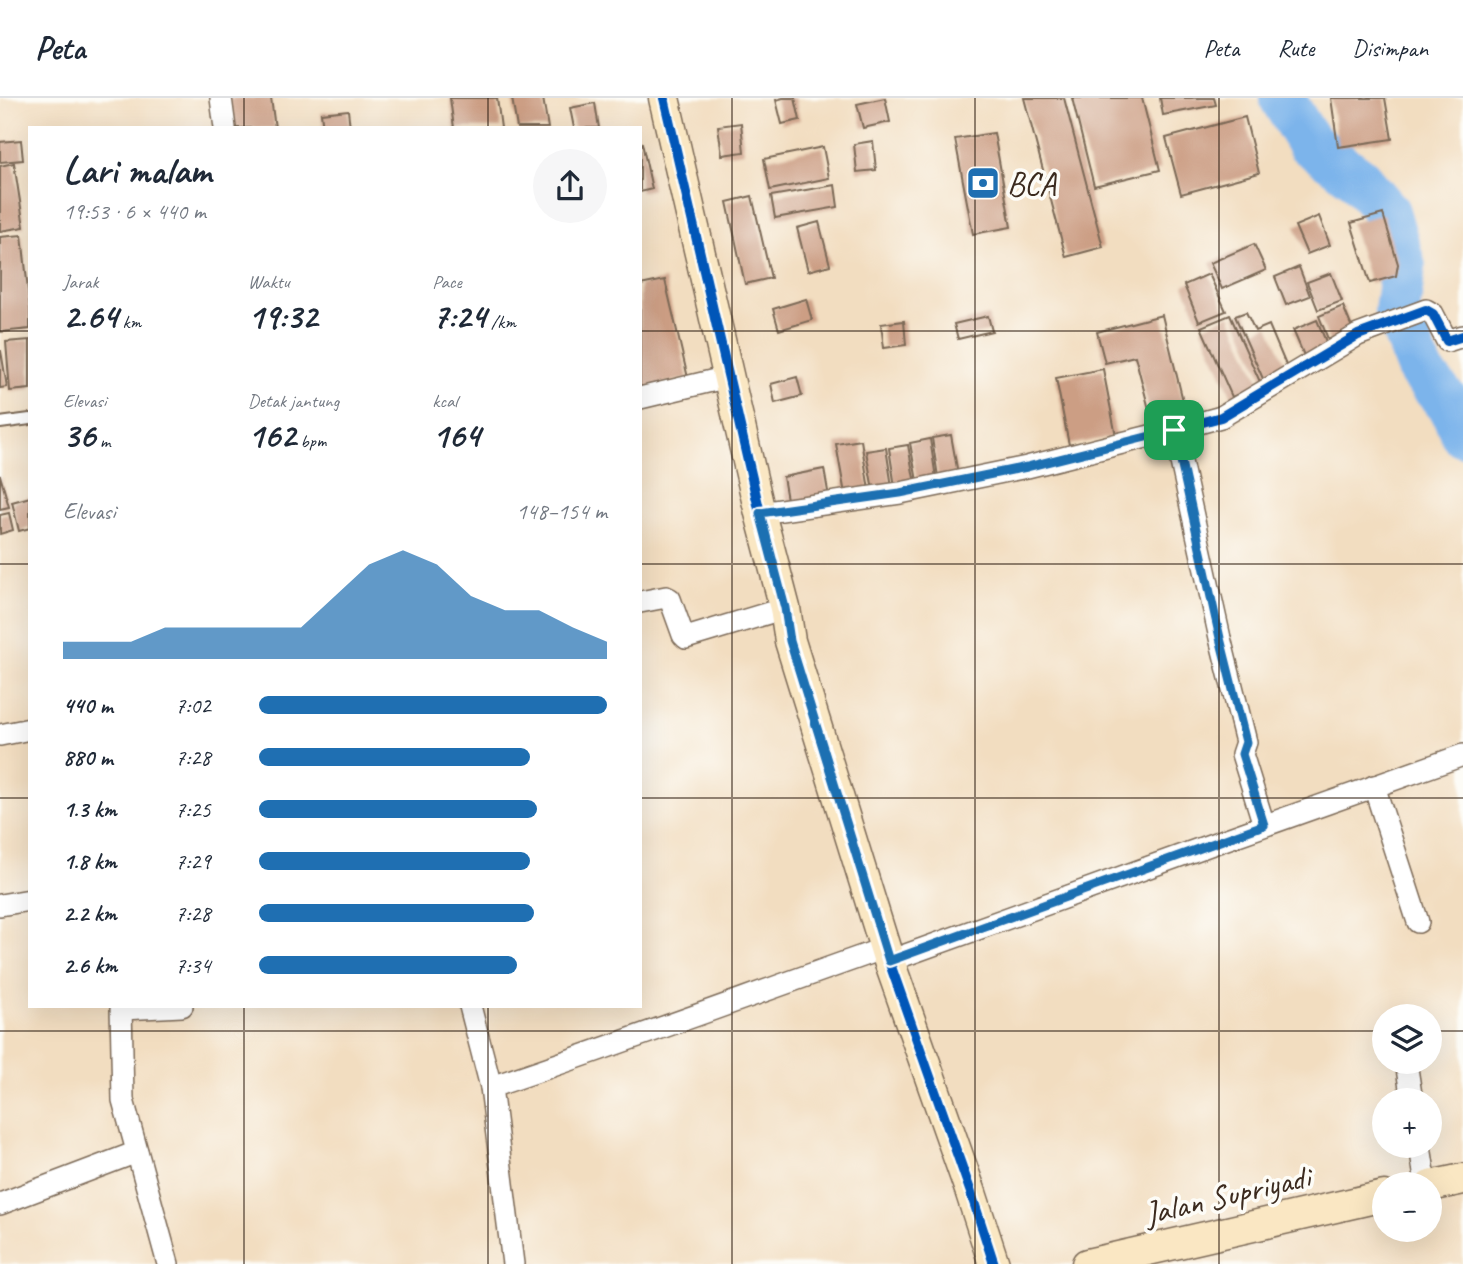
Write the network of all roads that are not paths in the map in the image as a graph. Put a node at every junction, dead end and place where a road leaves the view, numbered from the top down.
1 (221, 98) edge
2 (664, 98) edge
3 (225, 126) edge
4 (1463, 336) edge
5 (728, 377) junction
6 (642, 398) edge
7 (28, 419) edge
8 (0, 423) edge
9 (1174, 430) junction
10 (760, 513) junction
11 (642, 602) edge
12 (785, 608) junction
13 (28, 730) edge
14 (0, 736) edge
15 (1463, 755) edge
16 (1374, 786) junction
17 (1264, 825) junction
18 (28, 900) edge
19 (0, 905) edge
20 (1418, 922) dead end
21 (887, 955) junction
22 (122, 1008) edge
23 (471, 1008) edge
24 (491, 1087) junction
25 (137, 1152) junction
26 (1463, 1179) edge
27 (1442, 1183) edge
28 (1372, 1199) edge
29 (0, 1204) edge
30 (168, 1264) edge
31 (513, 1264) edge
32 (994, 1264) edge
33 (1087, 1264) edge

1 - 3 street
2 - 5 street
4 - 9 street
5 - 6 street
5 - 10 street
7 - 8 lane
9 - 10 street
9 - 17 street
10 - 12 street
11 - 12 street
12 - 21 street
13 - 14 street
15 - 16 street
16 - 17 street
16 - 20 street
17 - 21 street
18 - 19 street
21 - 24 street
21 - 32 street
22 - 25 street
23 - 24 street
24 - 31 street
25 - 29 street
25 - 30 street
26 - 27 street
28 - 33 street, Jalan Supriyadi

